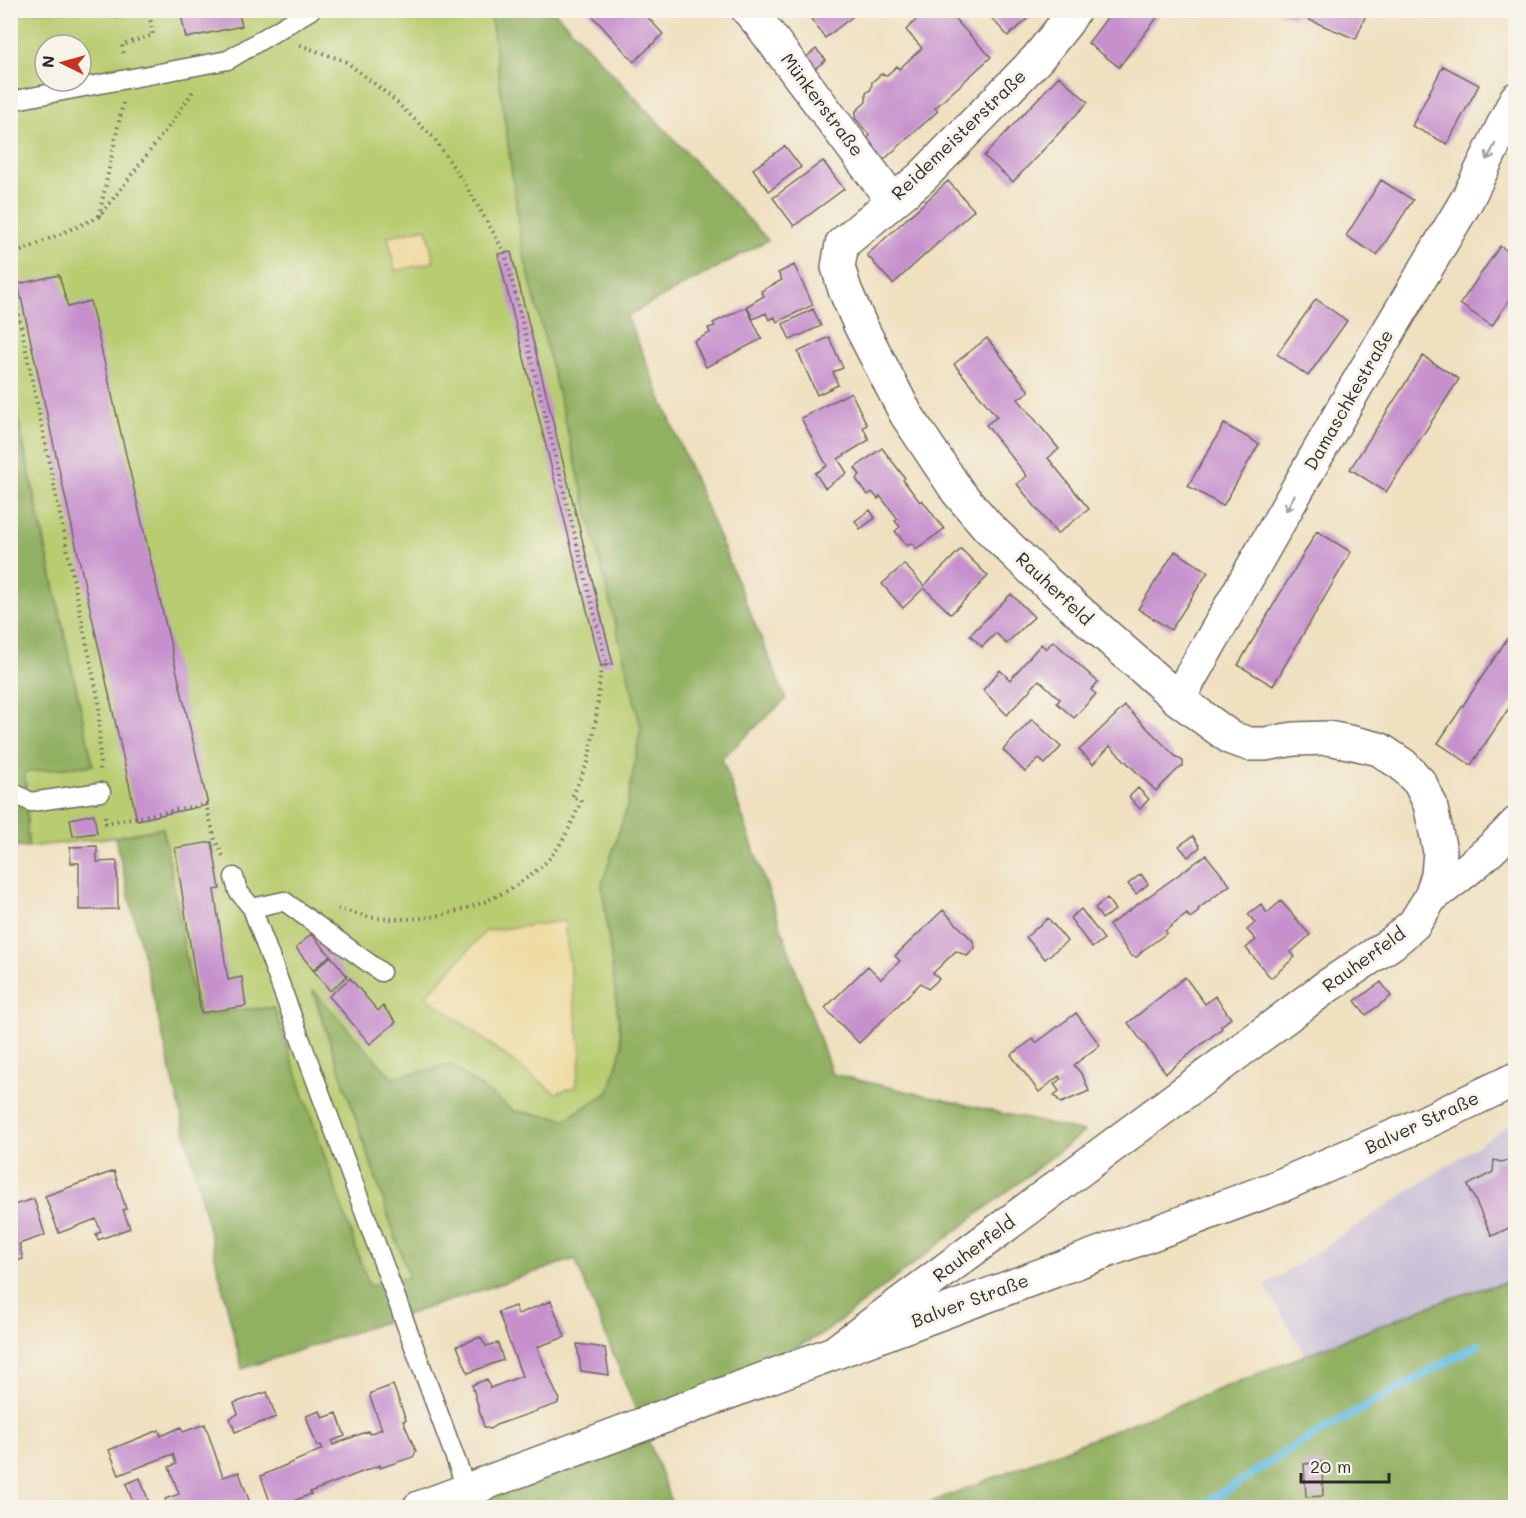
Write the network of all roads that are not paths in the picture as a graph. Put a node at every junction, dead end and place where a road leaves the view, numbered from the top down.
1 (311, 10) edge
2 (748, 10) edge
3 (1074, 10) edge
4 (1515, 99) edge
5 (10, 101) edge
6 (893, 201) junction
7 (839, 253) joint
8 (1178, 699) junction
9 (10, 791) edge
10 (100, 792) road end
11 (1515, 824) edge
12 (234, 877) road end
13 (1431, 897) junction
14 (252, 908) junction
15 (381, 972) dead end
16 (1515, 1079) edge
17 (835, 1352) junction
18 (467, 1490) junction
19 (418, 1508) edge

1 - 5 lane
2 - 6 street, Münkerstraße
3 - 6 street, Reidemeisterstraße
4 -> 8 street, Damaschkestraße
6 - 7 street, Reidemeisterstraße
7 - 8 street, Rauherfeld
8 - 13 street, Rauherfeld
9 - 10 lane
11 - 13 street
12 - 14 lane
13 - 17 street, Rauherfeld
14 - 15 lane
14 - 18 lane
16 - 17 street, Balver Straße
17 - 18 street, Balver Straße
18 - 19 street, Balver Straße

